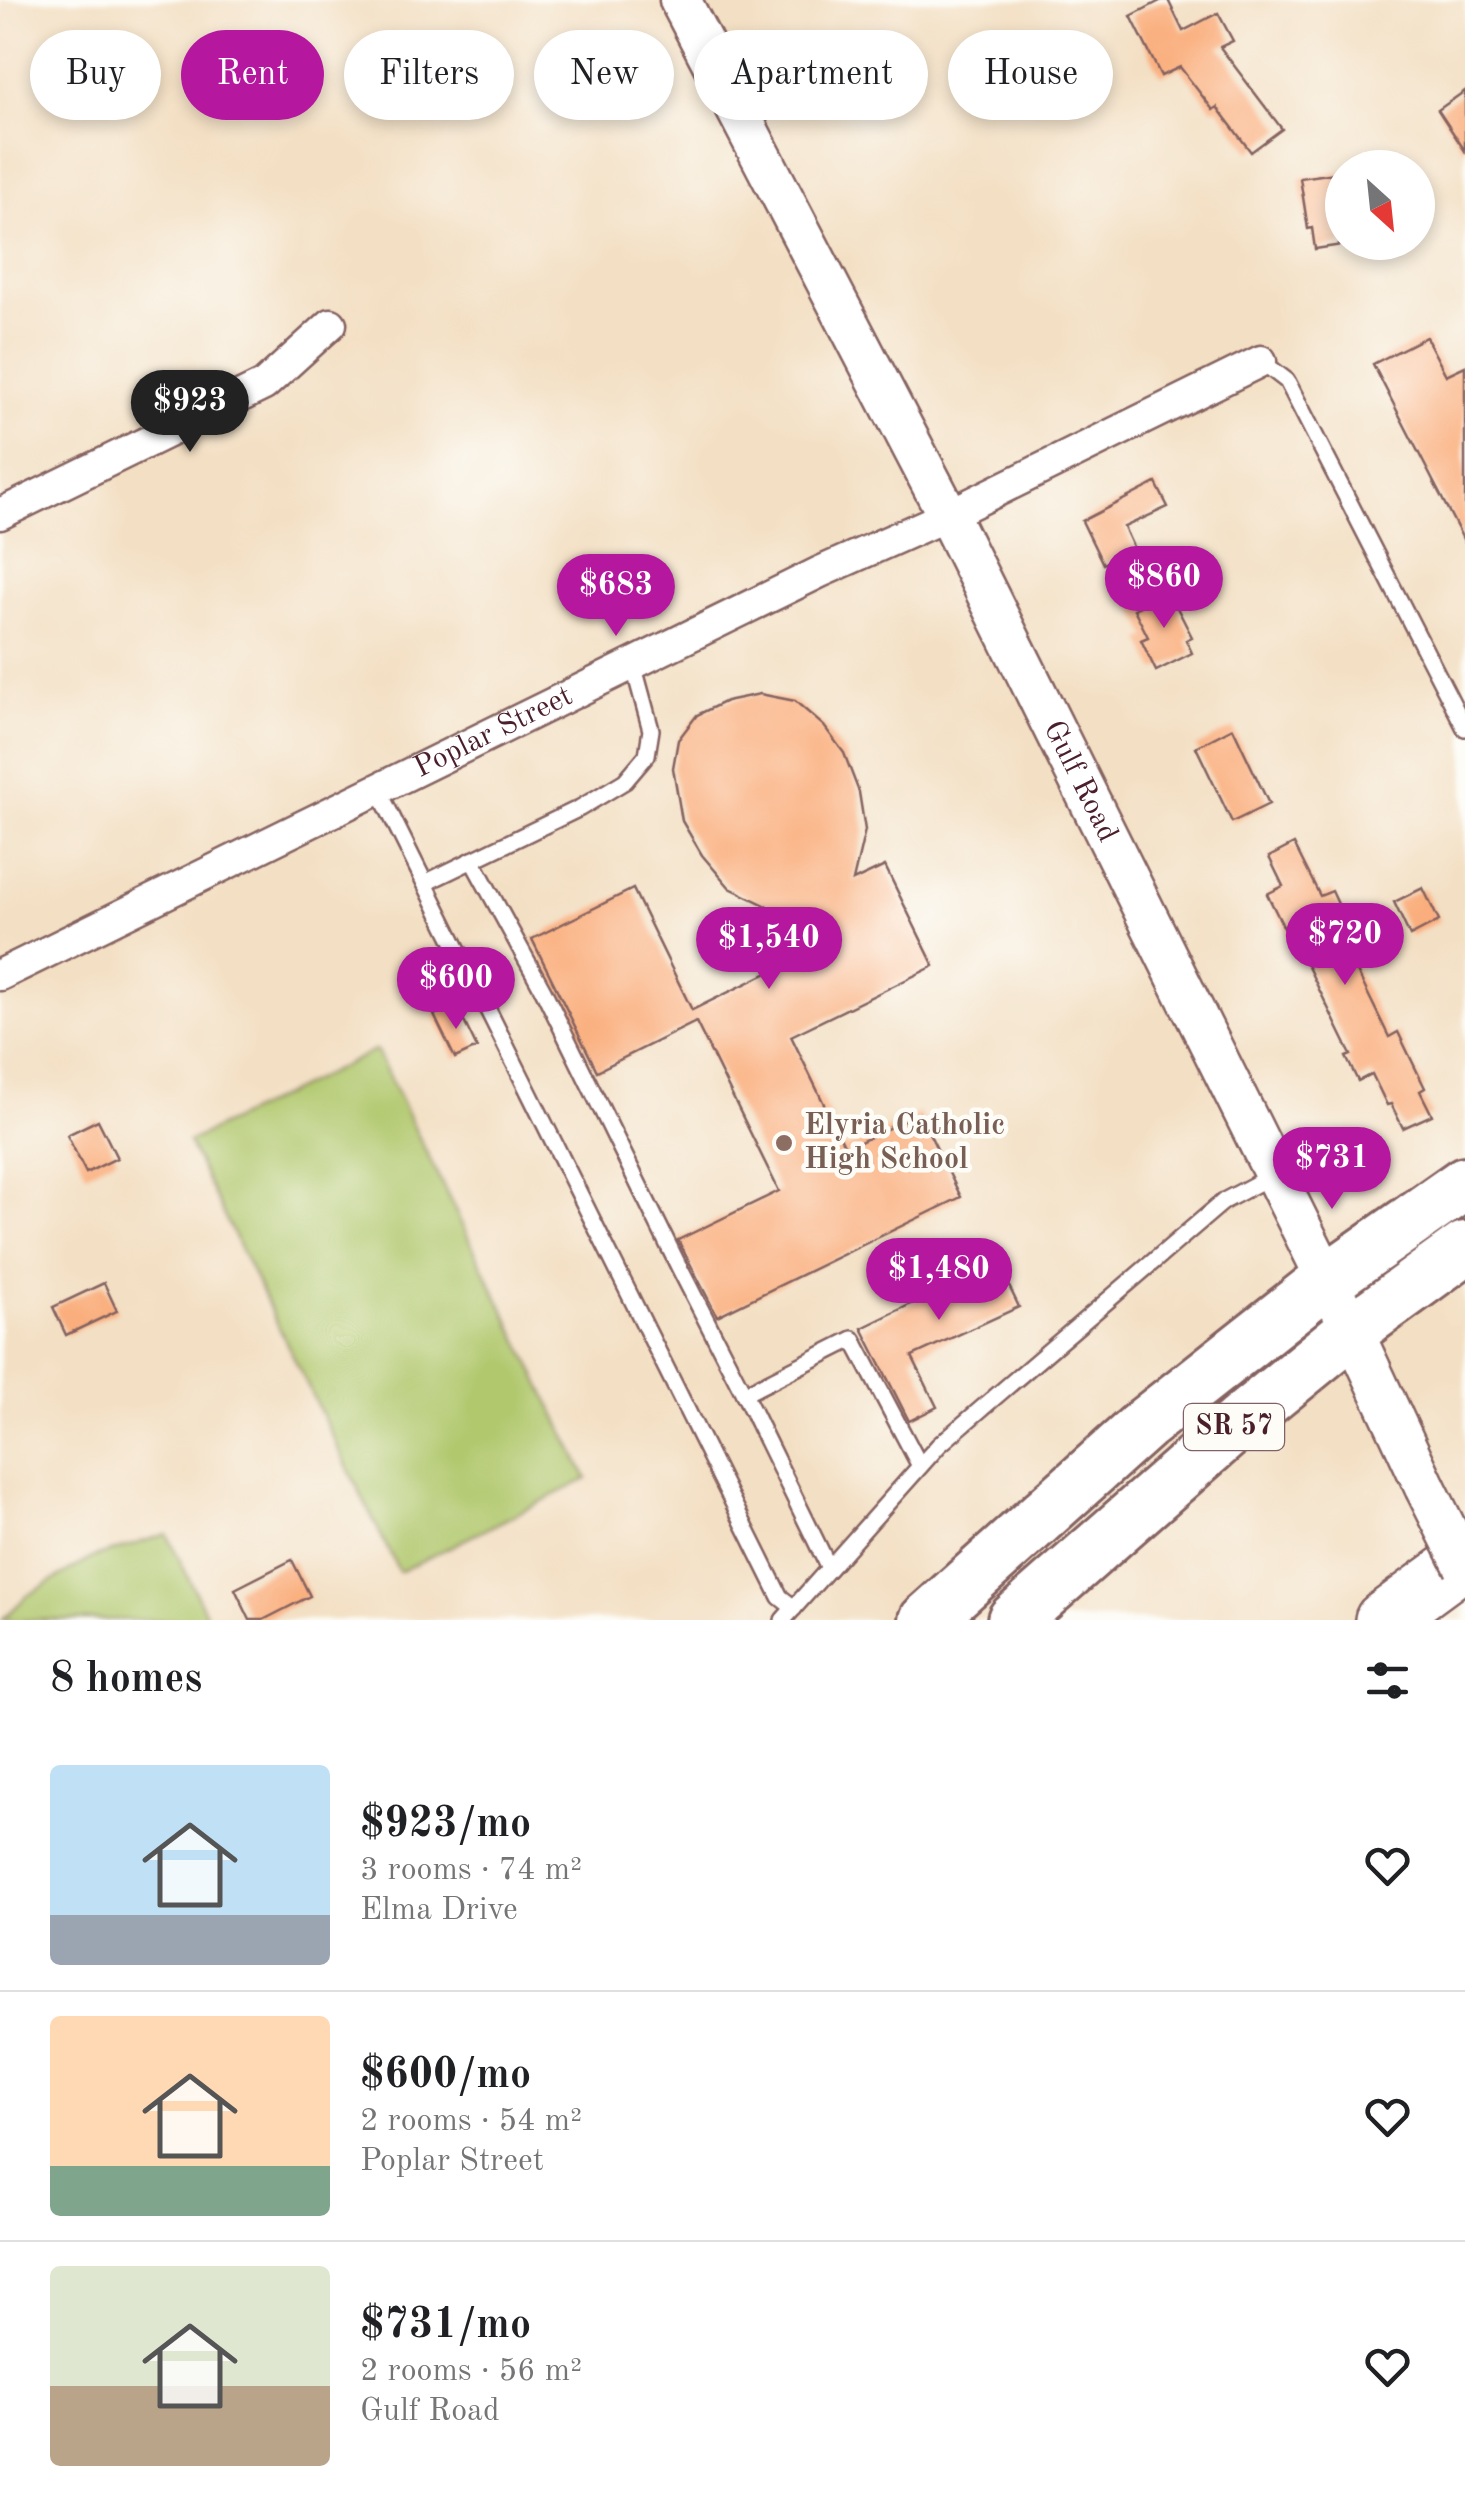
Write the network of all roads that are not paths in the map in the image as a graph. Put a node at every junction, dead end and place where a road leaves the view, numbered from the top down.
1 (683, 1) edge
2 (331, 324) dead end
3 (1261, 361) joint
4 (0, 514) edge
5 (948, 514) junction
6 (633, 664) junction
7 (1465, 728) edge
8 (378, 790) junction
9 (472, 860) junction
10 (425, 883) junction
11 (0, 975) edge
12 (1274, 1174) junction
13 (1465, 1183) edge
14 (1465, 1248) edge
15 (1327, 1280) junction
16 (1352, 1330) junction
17 (744, 1394) junction
18 (920, 1466) junction
19 (1465, 1564) edge
20 (829, 1568) junction
21 (788, 1614) edge
22 (926, 1620) edge
23 (1014, 1620) edge
24 (1383, 1620) edge

1 - 5 street, Gulf Road
2 - 4 street
3 - 5 street, Poplar Street
3 - 7 lane
5 - 6 street, Poplar Street
5 - 12 street, Gulf Road
6 - 8 street, Poplar Street
6 - 9 lane
8 - 10 lane
8 - 11 street, Poplar Street
9 - 10 lane
9 - 17 lane
10 - 21 lane
12 - 15 street, Gulf Road
12 - 18 lane
13 - 15 highway, SR 57
14 - 16 highway, SR 57
15 - 16 street, Gulf Road
15 - 22 highway, SR 57
16 - 19 street, Gulf Road, bridge
16 - 23 highway, SR 57
17 - 18 lane
17 - 20 lane
18 - 20 lane
19 - 24 highway
20 - 21 lane

